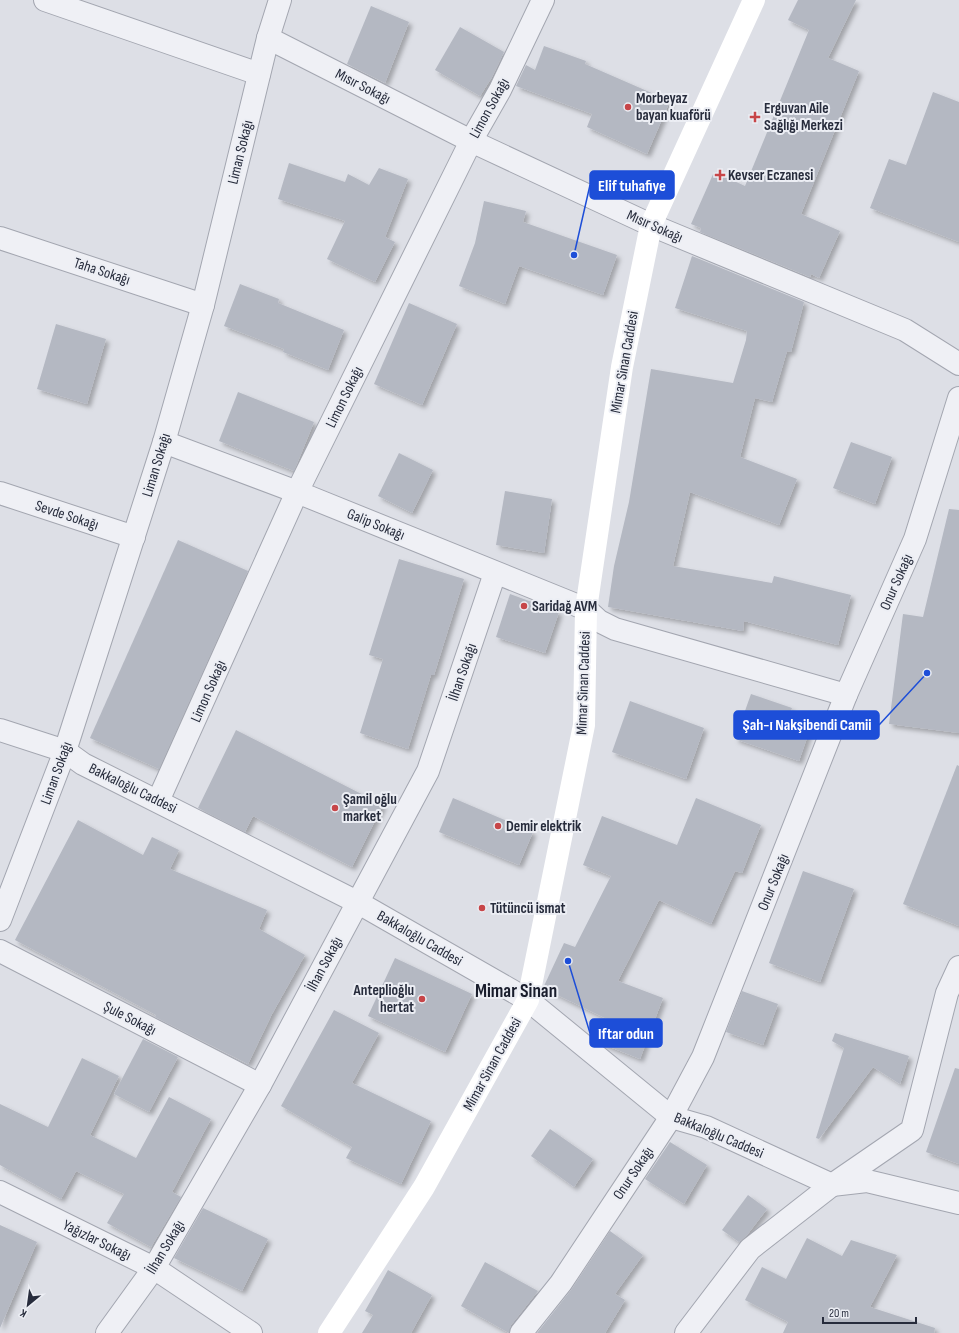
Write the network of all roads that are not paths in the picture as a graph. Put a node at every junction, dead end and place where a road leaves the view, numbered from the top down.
1 (45, 0) edge
2 (280, 0) edge
3 (543, 0) edge
4 (754, 0) edge
5 (268, 38) junction
6 (259, 74) junction
7 (471, 141) junction
8 (651, 225) junction
9 (0, 238) edge
10 (203, 305) junction
11 (959, 364) edge
12 (959, 398) edge
13 (164, 442) junction
14 (297, 492) junction
15 (0, 493) edge
16 (134, 537) junction
17 (495, 573) junction
18 (586, 609) junction
19 (846, 695) junction
20 (0, 730) edge
21 (65, 751) junction
22 (158, 801) junction
23 (357, 902) junction
24 (0, 920) edge
25 (0, 951) edge
26 (959, 967) edge
27 (528, 1000) junction
28 (260, 1086) junction
29 (671, 1116) junction
30 (832, 1185) junction
31 (0, 1192) edge
32 (959, 1203) edge
33 (154, 1268) junction
34 (693, 1331) edge
35 (107, 1333) edge
36 (251, 1333) edge
37 (329, 1333) edge
38 (521, 1333) edge

1 - 6 street
2 - 5 street, Liman Sokağı
3 - 7 street, Limon Sokağı
4 - 8 street, Mimar Sinan Caddesi
5 - 6 street, Liman Sokağı
5 - 7 street, Mısır Sokağı
6 - 10 street, Liman Sokağı
7 - 8 street, Mısır Sokağı
7 - 14 street, Limon Sokağı
8 - 11 street, Mısır Sokağı
8 - 18 street, Mimar Sinan Caddesi
9 - 10 street, Taha Sokağı
10 - 13 street, Liman Sokağı
12 - 19 street, Onur Sokağı
13 - 14 street, Galip Sokağı
13 - 16 street, Liman Sokağı
14 - 17 street, Galip Sokağı
14 - 22 street, Limon Sokağı
15 - 16 street, Sevde Sokağı
16 - 21 street, Liman Sokağı
17 - 18 street, Galip Sokağı
17 - 23 street, İlhan Sokağı
18 - 19 street, Galip Sokağı
18 - 27 street, Mimar Sinan Caddesi
19 - 29 street, Onur Sokağı
20 - 21 street, Bakkaloğlu Caddesi
21 - 22 street, Bakkaloğlu Caddesi
21 - 24 street, Liman Sokağı
22 - 23 street, Bakkaloğlu Caddesi
23 - 27 street, Bakkaloğlu Caddesi
23 - 28 street, İlhan Sokağı
25 - 28 street, Şule Sokağı
26 - 30 street
27 - 29 street, Bakkaloğlu Caddesi
27 - 37 street, Mimar Sinan Caddesi
28 - 33 street, İlhan Sokağı
29 - 30 street, Bakkaloğlu Caddesi
29 - 38 street, Onur Sokağı
30 - 32 street
30 - 34 street
31 - 33 street, Yağızlar Sokağı
33 - 35 street, İlhan Sokağı
33 - 36 street, Yağızlar Sokağı

